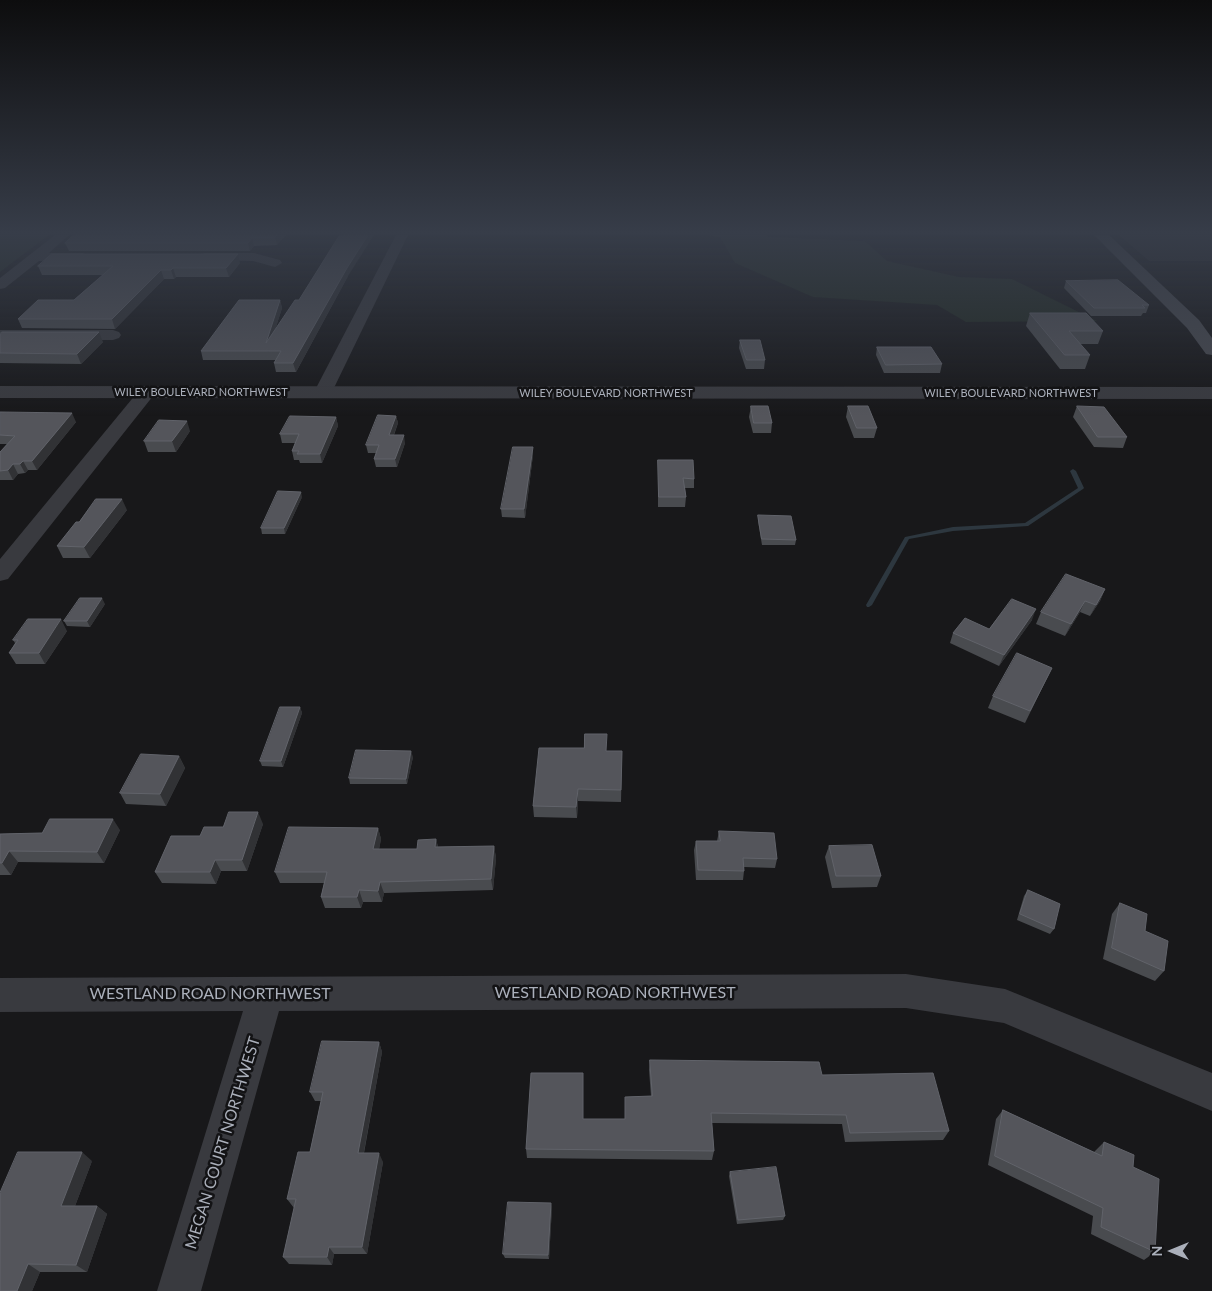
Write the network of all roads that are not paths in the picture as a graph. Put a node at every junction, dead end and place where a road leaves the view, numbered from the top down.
1 (372, 295) edge
2 (1164, 295) edge
3 (0, 335) edge
4 (113, 335) dead end
5 (1212, 350) edge
6 (0, 392) edge
7 (147, 392) junction
8 (323, 392) junction
9 (1212, 393) edge
10 (0, 574) edge
11 (0, 995) edge
12 (266, 995) junction
13 (1212, 1092) edge
14 (179, 1291) edge

1 - 8 street
2 - 5 main road
3 - 4 street
6 - 7 street, WILEY BOULEVARD NORTHWEST
7 - 8 street, WILEY BOULEVARD NORTHWEST
7 - 10 street
8 - 9 street, WILEY BOULEVARD NORTHWEST
11 - 12 street, WESTLAND ROAD NORTHWEST
12 - 13 street, WESTLAND ROAD NORTHWEST
12 - 14 street, MEGAN COURT NORTHWEST

